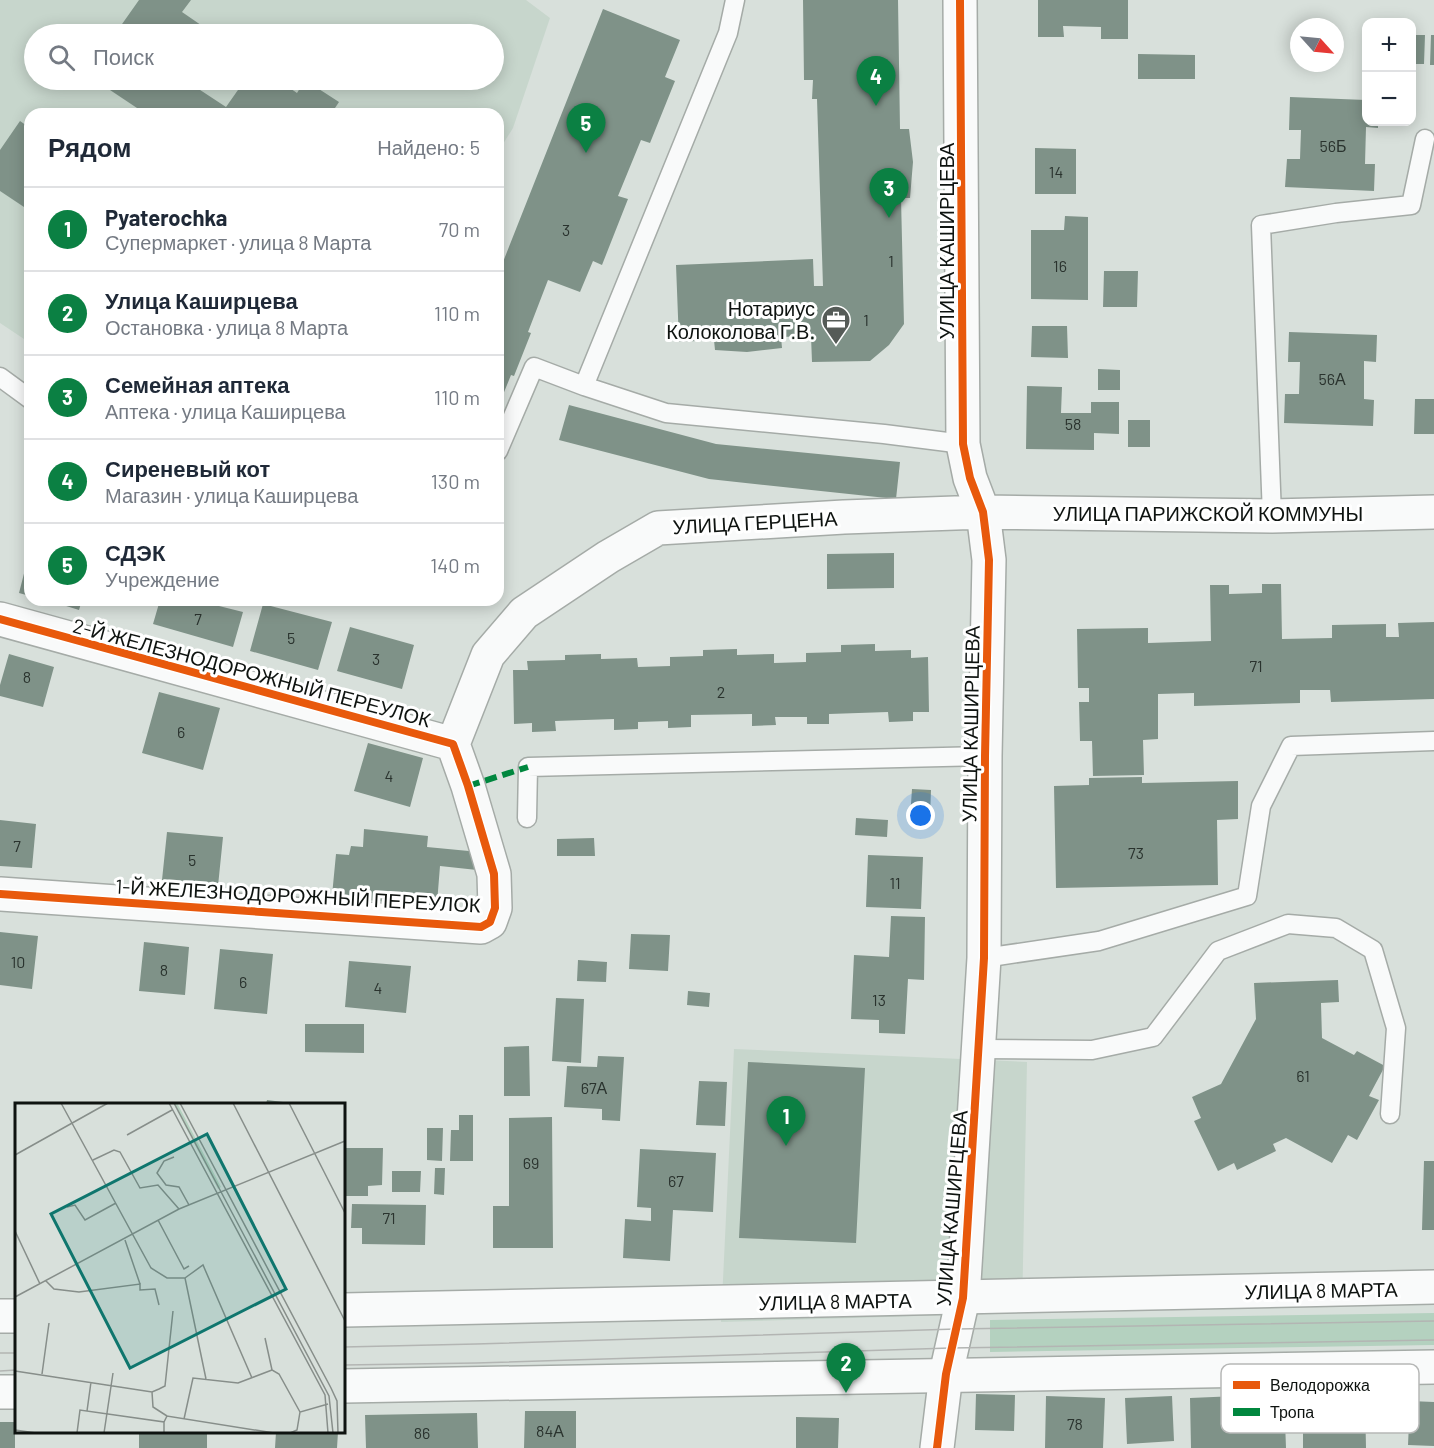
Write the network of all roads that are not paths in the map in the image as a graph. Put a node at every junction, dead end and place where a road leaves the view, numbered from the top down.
1 (735, 0) edge
2 (960, 0) edge
3 (1425, 139) dead end
4 (0, 377) edge
5 (584, 386) junction
6 (24, 395) edge
7 (504, 437) edge
8 (963, 444) junction
9 (983, 512) junction
10 (1434, 512) edge
11 (1272, 516) junction
12 (0, 620) edge
13 (1434, 741) edge
14 (453, 744) junction
15 (985, 756) junction
16 (468, 786) joint
17 (527, 818) dead end
18 (0, 894) edge
19 (984, 958) junction
20 (980, 1049) junction
21 (1390, 1114) dead end
22 (1434, 1287) edge
23 (963, 1298) junction
24 (345, 1310) edge
25 (1419, 1367) edge
26 (1434, 1367) edge
27 (1221, 1370) edge
28 (946, 1374) junction
29 (345, 1386) edge
30 (937, 1448) edge

1 - 5 lane
2 - 8 street, УЛИЦА КАШИРЦЕВА
3 - 11 lane
4 - 6 lane
5 - 7 lane
5 - 8 lane
8 - 9 street, УЛИЦА КАШИРЦЕВА
9 - 11 street, УЛИЦА ПАРИЖСКОЙ КОММУНЫ
9 - 14 street, УЛИЦА ГЕРЦЕНА
9 - 15 street, УЛИЦА КАШИРЦЕВА
10 - 11 street, УЛИЦА ПАРИЖСКОЙ КОММУНЫ
12 - 14 street, 2-Й ЖЕЛЕЗНОДОРОЖНЫЙ ПЕРЕУЛОК
13 - 19 lane
14 - 16 street, 2-Й ЖЕЛЕЗНОДОРОЖНЫЙ ПЕРЕУЛОК
15 - 17 lane
15 - 19 street, УЛИЦА КАШИРЦЕВА
16 - 18 street, 1-Й ЖЕЛЕЗНОДОРОЖНЫЙ ПЕРЕУЛОК
19 - 20 street, УЛИЦА КАШИРЦЕВА
20 - 21 lane
20 - 23 street, УЛИЦА КАШИРЦЕВА
22 - 23 street, УЛИЦА 8 МАРТА
23 - 24 street, УЛИЦА 8 МАРТА
23 - 28 street, УЛИЦА КАШИРЦЕВА
25 - 26 street
27 - 28 street
28 - 29 street
28 - 30 street, УЛИЦА КАШИРЦЕВА

